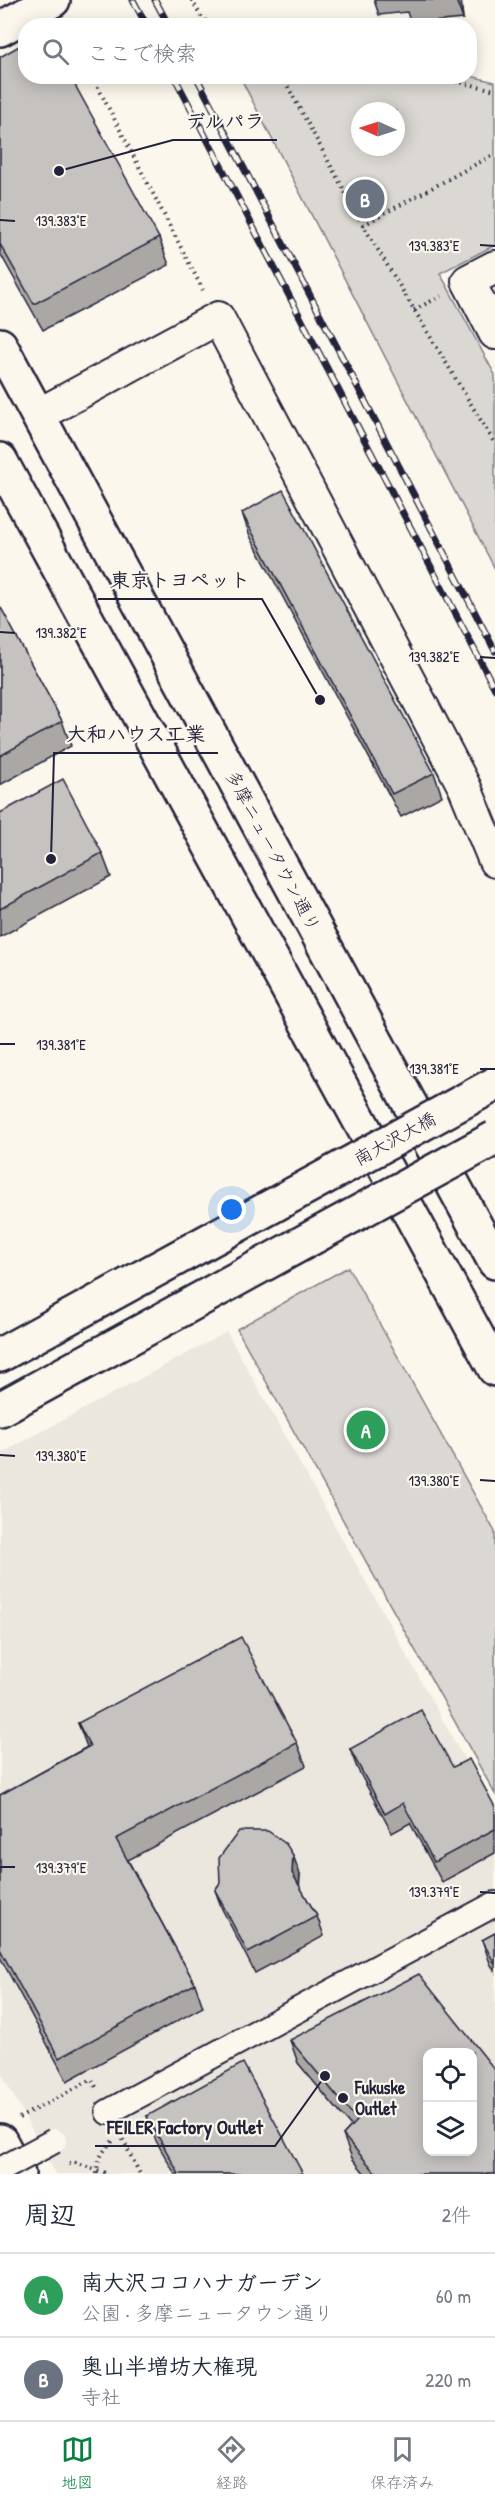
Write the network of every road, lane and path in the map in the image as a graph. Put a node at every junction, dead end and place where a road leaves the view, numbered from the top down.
1 (53, 0) edge
2 (192, 0) edge
3 (20, 18) edge
4 (202, 18) edge
5 (18, 19) edge
6 (0, 29) edge
7 (96, 84) edge
8 (286, 84) edge
9 (468, 84) edge
10 (495, 90) edge
11 (495, 154) edge
12 (363, 225) junction
13 (495, 267) edge
14 (218, 318) junction
15 (495, 333) edge
16 (0, 345) edge
17 (38, 414) junction
18 (495, 444) edge
19 (0, 460) edge
20 (495, 861) edge
21 (495, 1084) edge
22 (495, 1108) edge
23 (495, 1138) edge
24 (431, 1143) junction
25 (495, 1262) edge
26 (0, 1355) edge
27 (495, 1369) edge
28 (0, 1409) edge
29 (495, 1904) edge
30 (52, 2100) dead end
31 (108, 2112) dead end
32 (8, 2130) edge
33 (120, 2134) dead end
34 (54, 2141) dead end
35 (0, 2170) edge
36 (18, 2174) edge
37 (97, 2174) edge

1 - 3 main road
2 - 4 path
5 - 6 main road
7 - 14 path
8 - 12 path
9 - 10 path
11 - 12 path
12 - 18 path
13 - 15 street
14 - 17 street
14 - 20 street
16 - 17 main road, 多摩ニュータウン通り
17 - 24 main road, 多摩ニュータウン通り
19 - 27 main road
21 - 26 main road, 南大沢大橋, bridge
22 - 24 street
23 - 28 main road, bridge
24 - 25 main road, 多摩ニュータウン通り
29 - 31 street
30 - 32 path
32 - 36 main road
33 - 37 path
34 - 35 street, bridge

